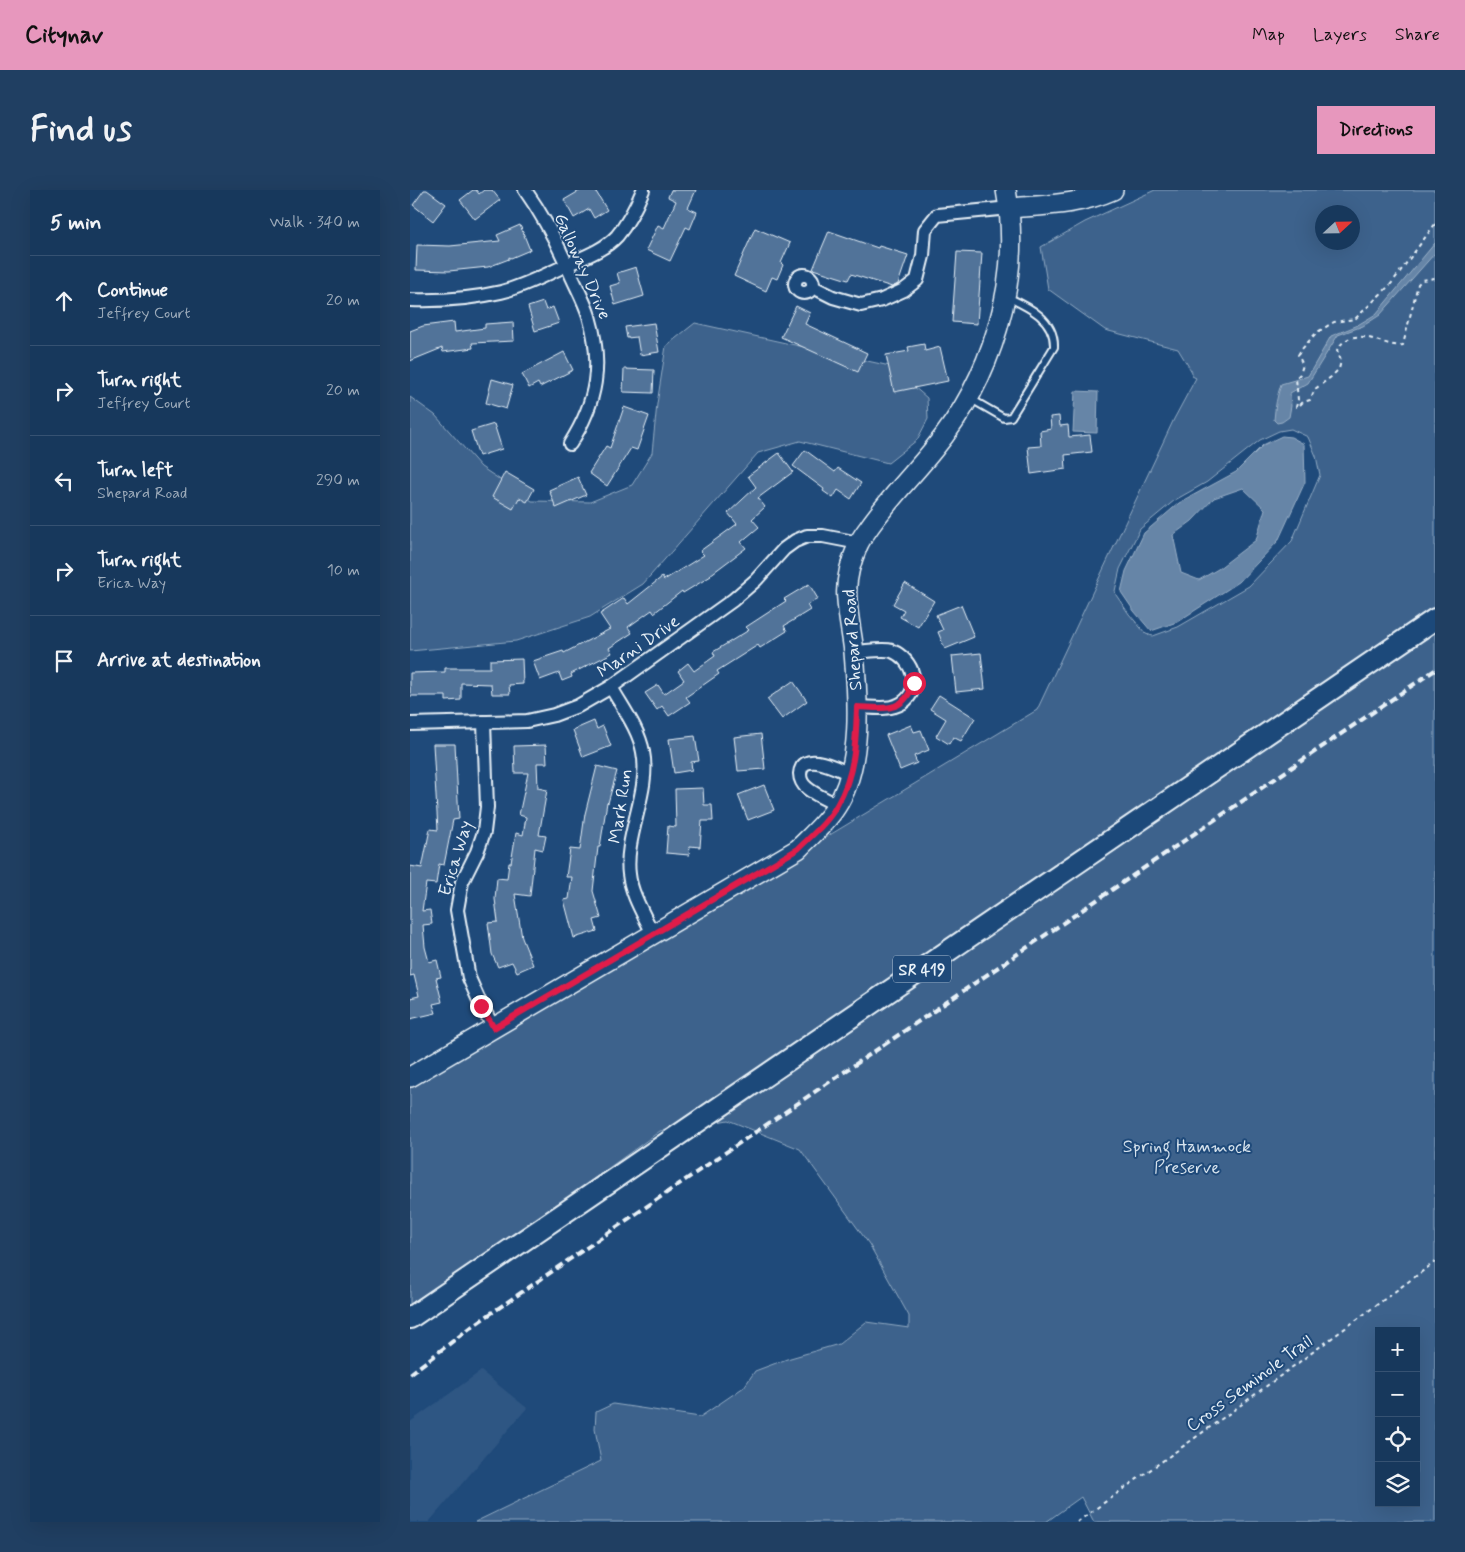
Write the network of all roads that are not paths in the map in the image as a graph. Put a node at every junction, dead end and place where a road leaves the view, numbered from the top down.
1 (524, 190) edge
2 (643, 190) edge
3 (1113, 190) edge
4 (1008, 199) edge
5 (567, 265) junction
6 (813, 288) dead end
7 (1005, 297) junction
8 (410, 300) edge
9 (968, 398) junction
10 (570, 444) dead end
11 (859, 543) junction
12 (1435, 619) edge
13 (854, 652) junction
14 (612, 687) junction
15 (857, 707) junction
16 (484, 722) junction
17 (410, 724) edge
18 (850, 774) junction
19 (837, 806) junction
20 (653, 934) junction
21 (494, 1028) junction
22 (410, 1077) edge
23 (410, 1318) edge

1 - 5 street, Galloway Drive
2 - 5 street
3 - 4 street
4 - 6 street
4 - 7 street, Shepard Road
5 - 8 street
5 - 10 street, Galloway Drive
7 - 9 street, Shepard Road
7 - 9 lane
9 - 11 street, Shepard Road
11 - 13 street, Shepard Road
11 - 14 street, Marni Drive
12 - 23 main road, SR 419
13 - 15 street, Shepard Road
13 - 15 street
14 - 16 street, Marni Drive
14 - 20 street, Mark Run
15 - 18 street, Shepard Road
16 - 17 street, Marni Drive
16 - 21 street, Erica Way
18 - 19 street, Shepard Road
18 - 19 street
19 - 20 street, Shepard Road
20 - 21 street, Shepard Road
21 - 22 street, Shepard Road

